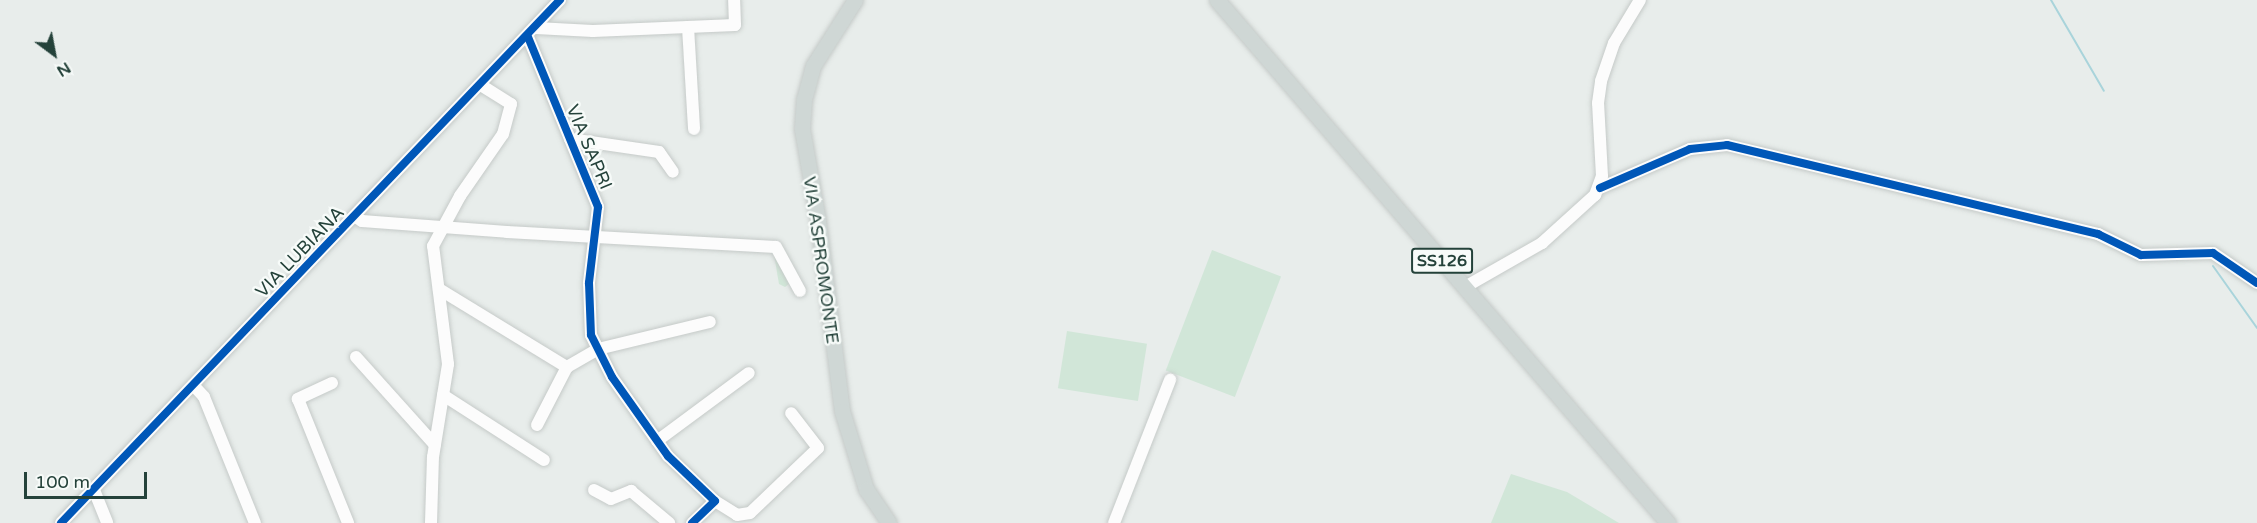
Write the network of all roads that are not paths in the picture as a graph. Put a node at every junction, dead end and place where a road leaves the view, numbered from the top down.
1 (560, 0) edge
2 (734, 0) edge
3 (855, 0) edge
4 (1217, 0) edge
5 (1640, 0) edge
6 (688, 27) junction
7 (532, 33) junction
8 (481, 85) junction
9 (694, 129) dead end
10 (570, 139) junction
11 (673, 172) dead end
12 (1600, 188) junction
13 (356, 217) junction
14 (442, 226) junction
15 (596, 236) junction
16 (2257, 283) edge
17 (1465, 288) junction
18 (439, 289) junction
19 (800, 291) dead end
20 (710, 322) dead end
21 (598, 349) junction
22 (356, 357) dead end
23 (567, 367) junction
24 (749, 373) dead end
25 (1170, 380) dead end
26 (332, 383) dead end
27 (192, 385) junction
28 (443, 395) junction
29 (791, 413) dead end
30 (537, 425) dead end
31 (657, 441) junction
32 (435, 445) junction
33 (544, 460) dead end
34 (94, 490) junction
35 (594, 490) dead end
36 (715, 501) junction
37 (61, 523) edge
38 (107, 523) edge
39 (255, 523) edge
40 (348, 523) edge
41 (431, 523) edge
42 (669, 523) edge
43 (692, 523) edge
44 (890, 523) edge
45 (1114, 523) edge
46 (1668, 523) edge

1 - 7 street, VIA LUBIANA
2 - 6 street
3 - 44 main road, VIA ASPROMONTE
4 - 17 main road, SS126
5 - 12 street
6 - 7 street
6 - 9 street
7 - 8 street, VIA LUBIANA
7 - 10 street, VIA SAPRI
8 - 13 street, VIA LUBIANA
8 - 14 street
10 - 11 street, VIA SAPRI
10 - 15 street, VIA SAPRI
12 - 16 street
12 - 17 street
13 - 14 street
13 - 27 street, VIA LUBIANA
14 - 15 street
14 - 18 street
15 - 19 street
15 - 21 street, VIA SAPRI
17 - 46 main road, SS126
18 - 23 street
18 - 28 street
20 - 21 street
21 - 23 street
21 - 31 street, VIA SAPRI
22 - 32 street
23 - 30 street
24 - 31 street
25 - 45 street
26 - 40 street
27 - 34 street, VIA LUBIANA
27 - 39 street
28 - 32 street
28 - 33 street
29 - 36 street, VIA SAPRI
31 - 36 street, VIA SAPRI
32 - 41 street
34 - 37 street, VIA LUBIANA
34 - 38 street
35 - 42 street
36 - 43 street

